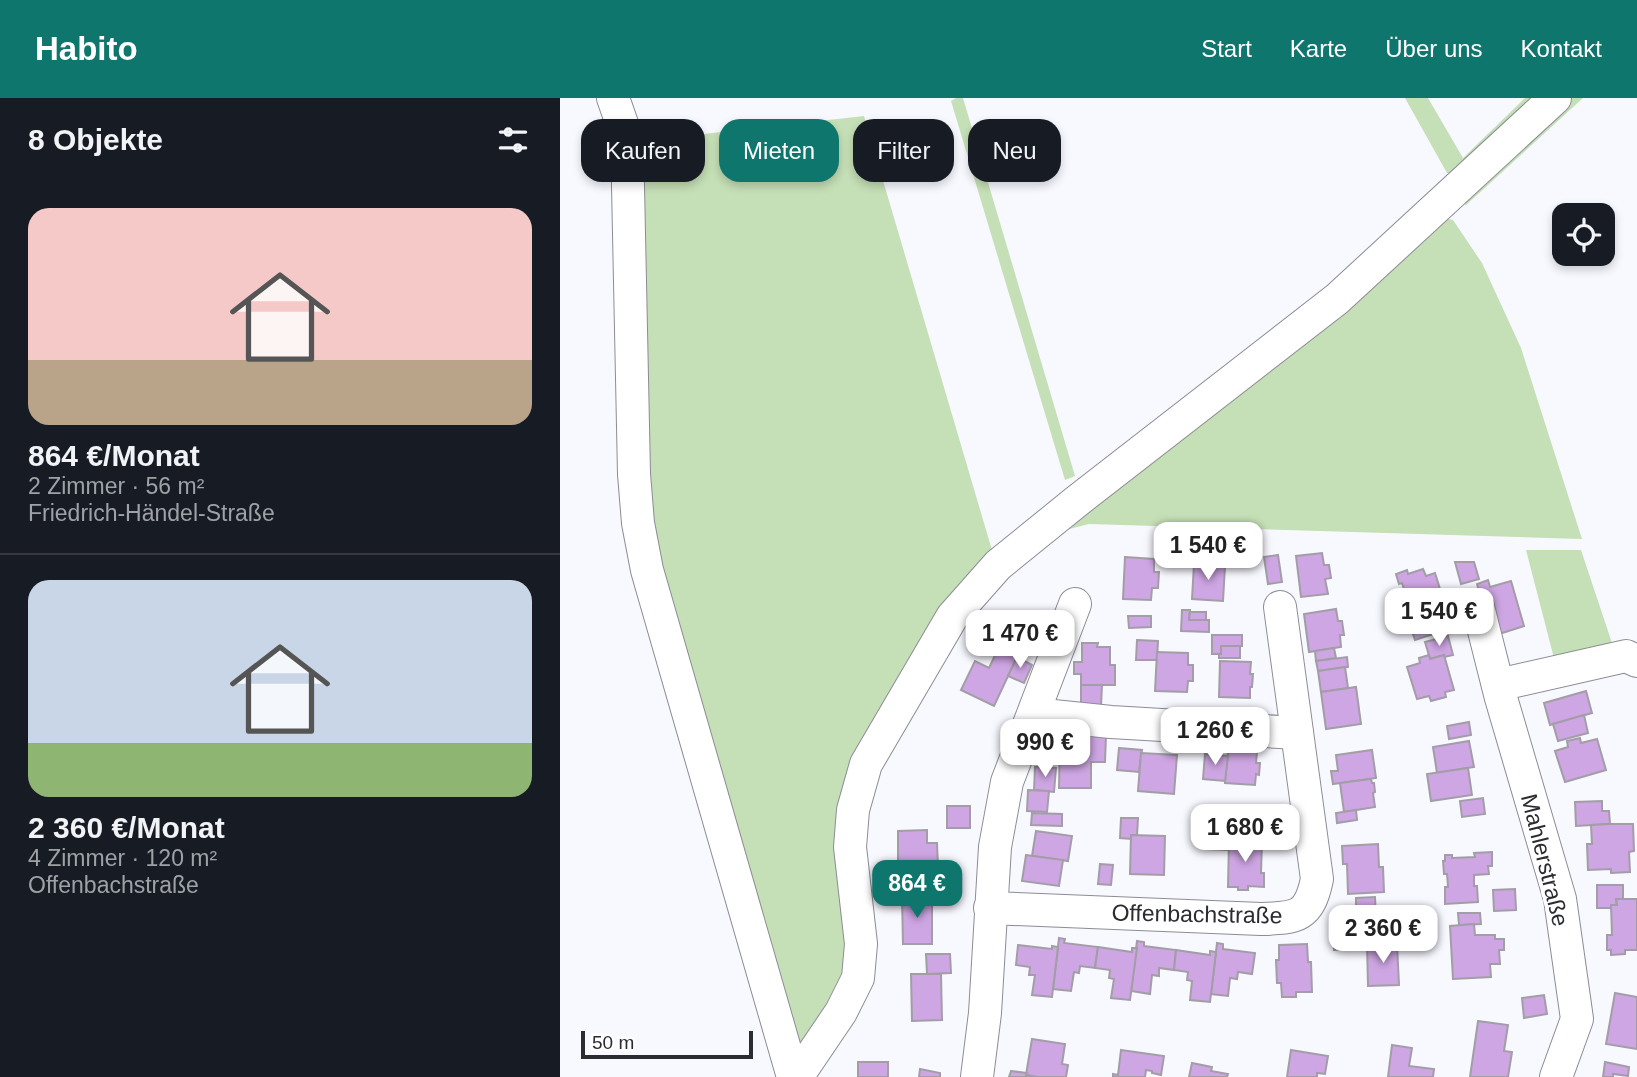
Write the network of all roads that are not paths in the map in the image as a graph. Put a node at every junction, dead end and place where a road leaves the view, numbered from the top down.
1 (613, 98) edge
2 (1555, 98) edge
3 (1074, 604) dead end
4 (1280, 607) dead end
5 (1478, 607) dead end
6 (1637, 661) edge
7 (1498, 685) junction
8 (1034, 714) junction
9 (1297, 733) junction
10 (990, 908) junction
11 (795, 1077) edge
12 (977, 1077) edge
13 (1556, 1077) edge

1 - 11 street
2 - 11 street
3 - 8 street
4 - 9 street, Offenbachstraße
5 - 7 street, Mahlerstraße
6 - 7 street
7 - 13 street, Mahlerstraße
8 - 9 street
8 - 10 street
9 - 10 street, Offenbachstraße
10 - 12 street

